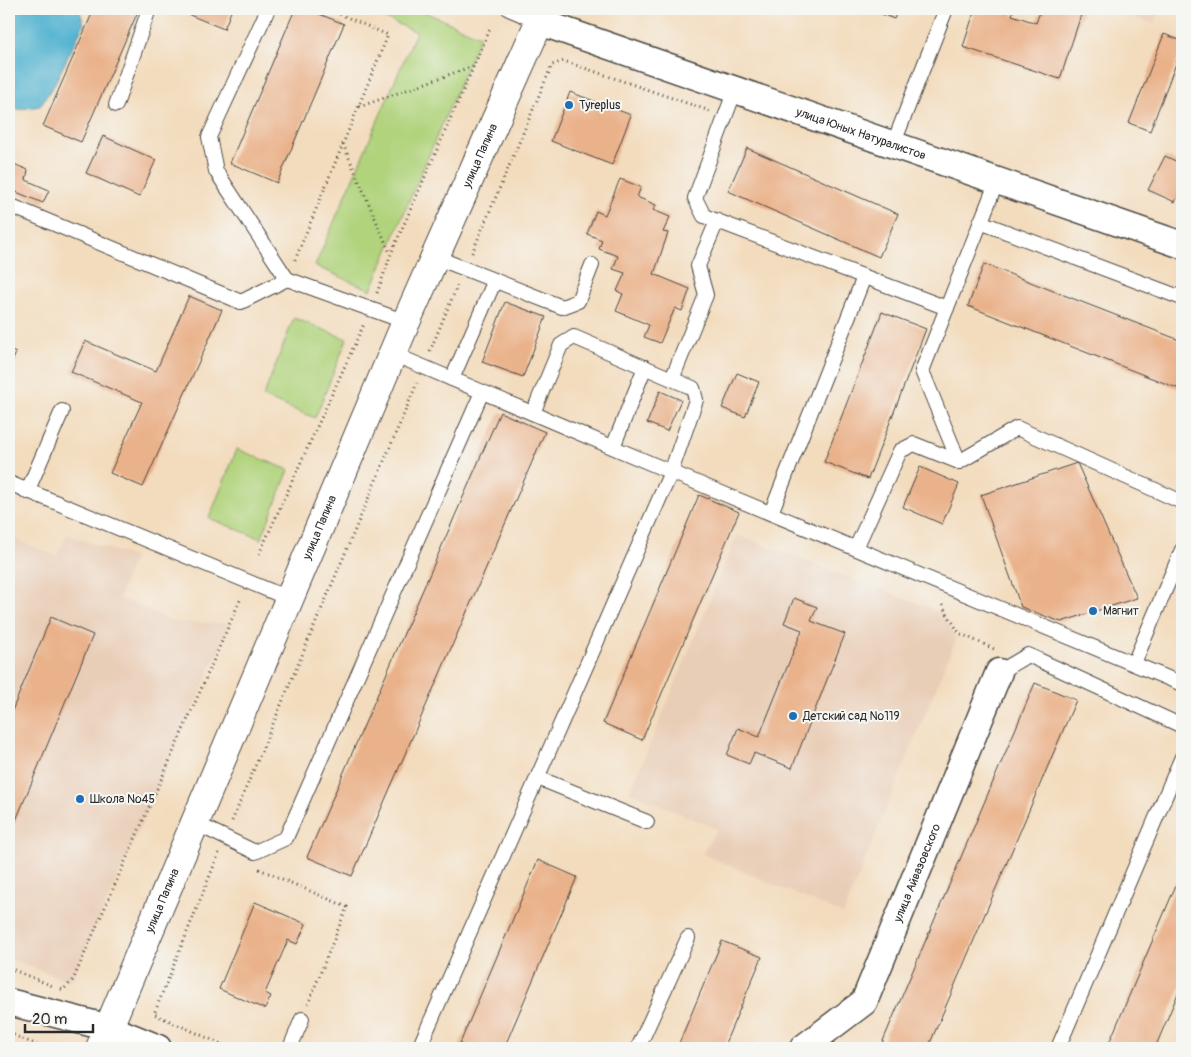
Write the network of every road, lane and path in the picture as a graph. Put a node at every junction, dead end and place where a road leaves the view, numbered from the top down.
1 (149, 9) edge
2 (268, 9) edge
3 (328, 9) edge
4 (509, 9) edge
5 (946, 9) edge
6 (542, 16) edge
7 (491, 27) dead end
8 (474, 66) junction
9 (735, 90) junction
10 (116, 104) dead end
11 (358, 107) junction
12 (725, 116) junction
13 (343, 143) junction
14 (893, 145) junction
15 (997, 181) junction
16 (9, 205) edge
17 (717, 221) junction
18 (980, 222) junction
19 (1182, 245) edge
20 (390, 254) junction
21 (435, 257) junction
22 (592, 265) dead end
23 (465, 268) junction
24 (864, 277) junction
25 (287, 279) junction
26 (495, 280) junction
27 (1182, 298) edge
28 (947, 308) junction
29 (372, 309) junction
30 (406, 322) junction
31 (393, 354) junction
32 (423, 367) junction
33 (645, 367) junction
34 (452, 379) junction
35 (672, 379) junction
36 (482, 392) junction
37 (62, 411) dead end
38 (533, 413) junction
39 (613, 447) junction
40 (959, 462) junction
41 (671, 472) junction
42 (9, 484) edge
43 (26, 492) junction
44 (1182, 502) edge
45 (771, 514) junction
46 (856, 548) junction
47 (1182, 550) edge
48 (259, 554) dead end
49 (248, 582) junction
50 (290, 598) junction
51 (1134, 663) junction
52 (999, 672) joint
53 (1182, 684) edge
54 (1182, 726) edge
55 (1182, 758) edge
56 (538, 778) junction
57 (648, 822) dead end
58 (195, 823) junction
59 (225, 838) junction
60 (219, 852) junction
61 (228, 856) dead end
62 (256, 868) dead end
63 (688, 938) dead end
64 (9, 968) edge
65 (9, 1002) edge
66 (302, 1019) joint
67 (9, 1033) edge
68 (104, 1038) edge
69 (1182, 1042) edge
70 (37, 1045) dead end
71 (158, 1048) edge
72 (230, 1048) edge
73 (290, 1048) edge
74 (419, 1048) edge
75 (638, 1048) edge
76 (803, 1048) edge
77 (1058, 1048) edge
78 (1180, 1048) edge

1 - 10 lane
2 - 25 lane
3 - 11 path
4 - 6 lane
5 - 14 lane
6 - 9 street, улица Юных Натуралистов
6 - 21 street, улица Папина
7 - 8 path
8 - 11 path
8 - 20 path
9 - 12 lane
9 - 14 street, улица Юных Натуралистов
11 - 13 path
12 - 17 lane
12 - 23 path
13 - 20 path
13 - 25 path
14 - 15 street, улица Юных Натуралистов
15 - 18 lane
15 - 19 street, улица Юных Натуралистов
16 - 25 lane
17 - 24 lane
17 - 35 lane
18 - 27 lane
18 - 28 lane
20 - 29 path
21 - 23 lane
21 - 30 street, улица Папина
22 - 26 lane
23 - 26 lane
23 - 32 path
24 - 28 lane
24 - 45 lane
25 - 29 lane
26 - 34 lane
28 - 40 lane
29 - 30 lane
29 - 48 path
30 - 31 street, улица Папина
31 - 32 lane
31 - 50 street, улица Папина
32 - 34 lane
32 - 59 path
33 - 35 lane
33 - 38 lane
33 - 39 lane
34 - 36 lane
35 - 41 lane
36 - 38 lane
36 - 59 lane
37 - 43 lane
38 - 39 lane
39 - 41 lane
40 - 44 lane
40 - 46 lane
41 - 45 lane
41 - 56 lane
42 - 43 lane
43 - 49 lane
45 - 46 lane
46 - 51 lane
47 - 51 lane
49 - 50 lane
49 - 64 path
50 - 58 street, улица Папина
51 - 53 lane
52 - 54 lane
52 - 76 street, улица Айвазовского
55 - 77 lane
56 - 57 lane
56 - 74 lane
58 - 59 lane
58 - 68 street, улица Папина
59 - 60 path
60 - 61 path
60 - 72 path
62 - 66 path
63 - 75 lane
65 - 68 street
66 - 73 lane
67 - 70 path
68 - 71 street
69 - 78 path

